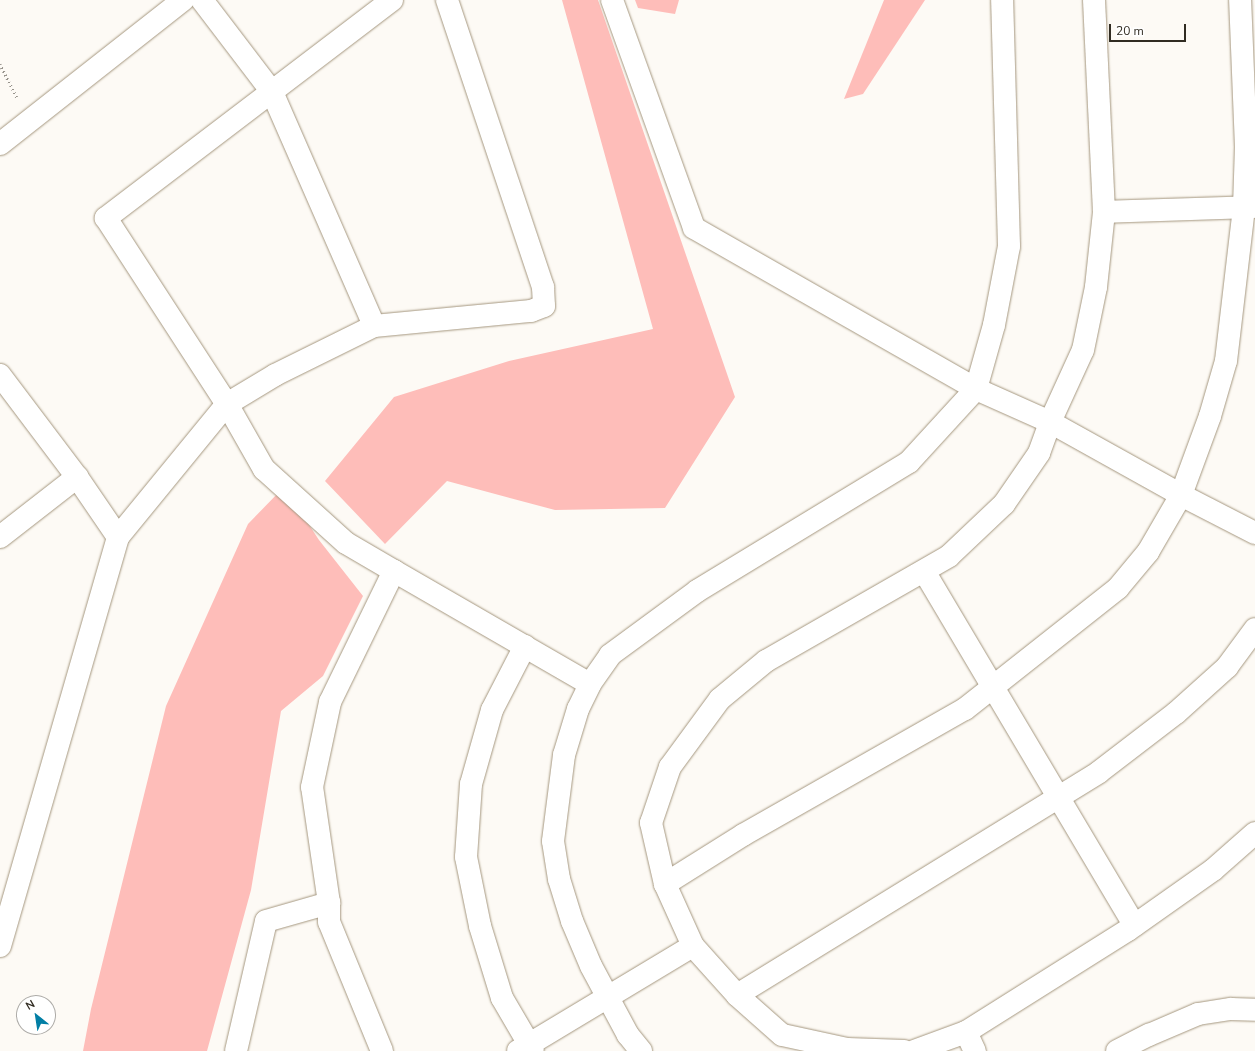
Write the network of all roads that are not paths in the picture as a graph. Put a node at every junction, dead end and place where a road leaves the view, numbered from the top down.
1 (183, 0) edge
2 (202, 0) edge
3 (392, 0) edge
4 (446, 0) edge
5 (612, 0) edge
6 (1002, 0) edge
7 (1094, 0) edge
8 (1240, 0) edge
9 (272, 92) junction
10 (0, 144) edge
11 (1249, 207) edge
12 (1104, 212) junction
13 (374, 326) junction
14 (0, 375) edge
15 (976, 389) junction
16 (227, 404) junction
17 (1050, 422) junction
18 (77, 477) junction
19 (1181, 495) junction
20 (1255, 533) edge
21 (118, 536) junction
22 (0, 537) edge
23 (924, 570) junction
24 (394, 571) junction
25 (1255, 629) edge
26 (525, 646) junction
27 (590, 684) junction
28 (993, 687) junction
29 (1058, 797) junction
30 (1255, 833) edge
31 (665, 884) junction
32 (329, 904) junction
33 (1134, 925) junction
34 (0, 946) edge
35 (693, 946) junction
36 (737, 994) junction
37 (607, 997) junction
38 (1255, 1010) edge
39 (970, 1042) edge
40 (526, 1049) edge
41 (236, 1051) edge
42 (382, 1051) edge
43 (641, 1051) edge
44 (904, 1051) edge
45 (914, 1051) edge
46 (1118, 1051) edge

1 - 10 street
2 - 9 street
3 - 9 street
4 - 13 street
5 - 15 street
6 - 15 street
7 - 12 street
8 - 11 street
9 - 13 street
9 - 16 street
11 - 12 street
11 - 19 street
12 - 17 street
13 - 16 street
14 - 18 street
15 - 17 street
15 - 27 street
16 - 21 street
16 - 24 street
17 - 19 street
17 - 23 street
18 - 21 street
18 - 22 street
19 - 20 street
19 - 28 street
21 - 34 street
23 - 28 street
23 - 31 street
24 - 26 street
24 - 32 street
25 - 29 street
26 - 27 street
26 - 40 street
27 - 37 street
28 - 29 street
28 - 31 street
29 - 33 street
29 - 36 street
30 - 33 street
31 - 35 street
32 - 41 street
32 - 42 street
33 - 39 street
35 - 36 street
35 - 37 street
36 - 44 street
37 - 40 street
37 - 43 street
38 - 46 street
39 - 45 street

